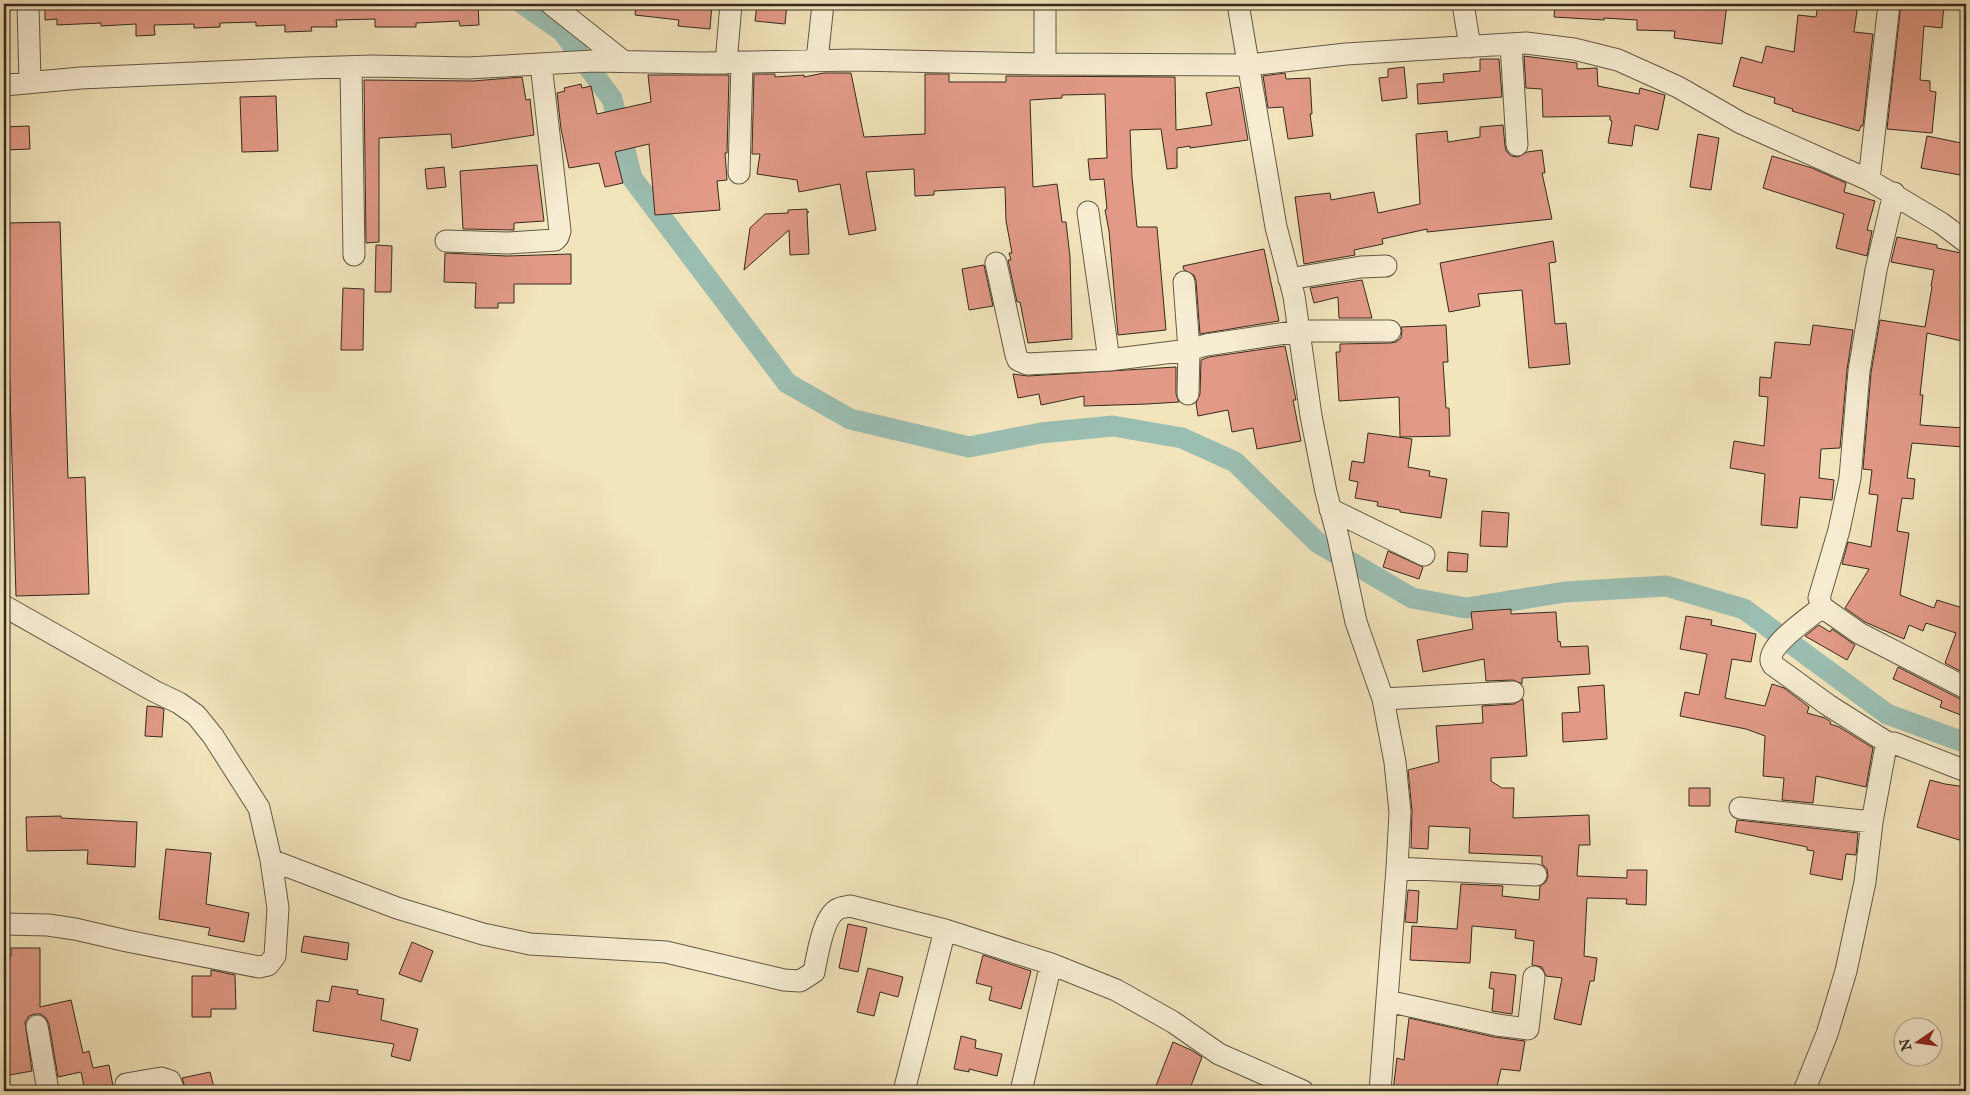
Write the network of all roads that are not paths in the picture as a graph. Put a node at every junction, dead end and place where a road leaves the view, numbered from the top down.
1 (28, 4) edge
2 (551, 4) edge
3 (731, 4) edge
4 (823, 4) edge
5 (1045, 4) edge
6 (1238, 4) edge
7 (1463, 4) edge
8 (1889, 4) edge
9 (1511, 44) junction
10 (1470, 47) junction
11 (817, 60) junction
12 (623, 61) junction
13 (734, 63) junction
14 (549, 64) junction
15 (1045, 64) junction
16 (1249, 65) junction
17 (352, 67) junction
18 (30, 82) junction
19 (4, 85) edge
20 (1518, 145) dead end
21 (740, 173) dead end
22 (1869, 180) junction
23 (1894, 193) junction
24 (1088, 212) dead end
25 (446, 241) dead end
26 (1966, 242) edge
27 (354, 255) dead end
28 (996, 262) dead end
29 (1386, 266) dead end
30 (1289, 279) junction
31 (1184, 282) dead end
32 (1299, 331) junction
33 (1390, 331) dead end
34 (1189, 350) junction
35 (1109, 360) junction
36 (1188, 394) dead end
37 (1330, 509) junction
38 (1424, 554) dead end
39 (4, 606) edge
40 (1822, 608) junction
41 (1966, 688) edge
42 (1513, 692) dead end
43 (1382, 699) junction
44 (1888, 743) junction
45 (1966, 771) edge
46 (1740, 808) dead end
47 (1872, 822) junction
48 (271, 860) junction
49 (1398, 868) junction
50 (1536, 875) dead end
51 (4, 924) edge
52 (945, 930) junction
53 (1050, 964) junction
54 (1534, 977) dead end
55 (1387, 1001) junction
56 (37, 1026) dead end
57 (126, 1084) dead end
58 (48, 1091) edge
59 (174, 1091) edge
60 (904, 1091) edge
61 (1021, 1091) edge
62 (1303, 1091) edge
63 (1380, 1091) edge
64 (1804, 1091) edge

1 - 18 street
2 - 12 street
3 - 13 street
4 - 11 street
5 - 15 street
6 - 16 street
7 - 10 street
8 - 22 street
9 - 10 street
9 - 20 street
9 - 22 street
10 - 16 street
11 - 13 street
11 - 15 street
12 - 13 street
12 - 14 street
13 - 21 street
14 - 17 street
14 - 25 street
15 - 16 street
16 - 30 street
17 - 18 street
17 - 27 street
18 - 19 street
22 - 23 street
23 - 26 street
23 - 40 street
24 - 35 street
28 - 35 street
29 - 30 street
30 - 32 street
31 - 34 street
32 - 33 street
32 - 34 street
32 - 37 street
34 - 35 street
34 - 36 street
37 - 38 street
37 - 43 street
39 - 48 street
40 - 41 street
40 - 44 street
42 - 43 street
43 - 49 street
44 - 45 street
44 - 47 street
46 - 47 street
47 - 64 street
48 - 51 street
48 - 52 street
49 - 50 street
49 - 55 street
52 - 53 street
52 - 60 street
53 - 61 street
53 - 62 street
54 - 55 street
55 - 63 street
56 - 58 street
57 - 59 street

